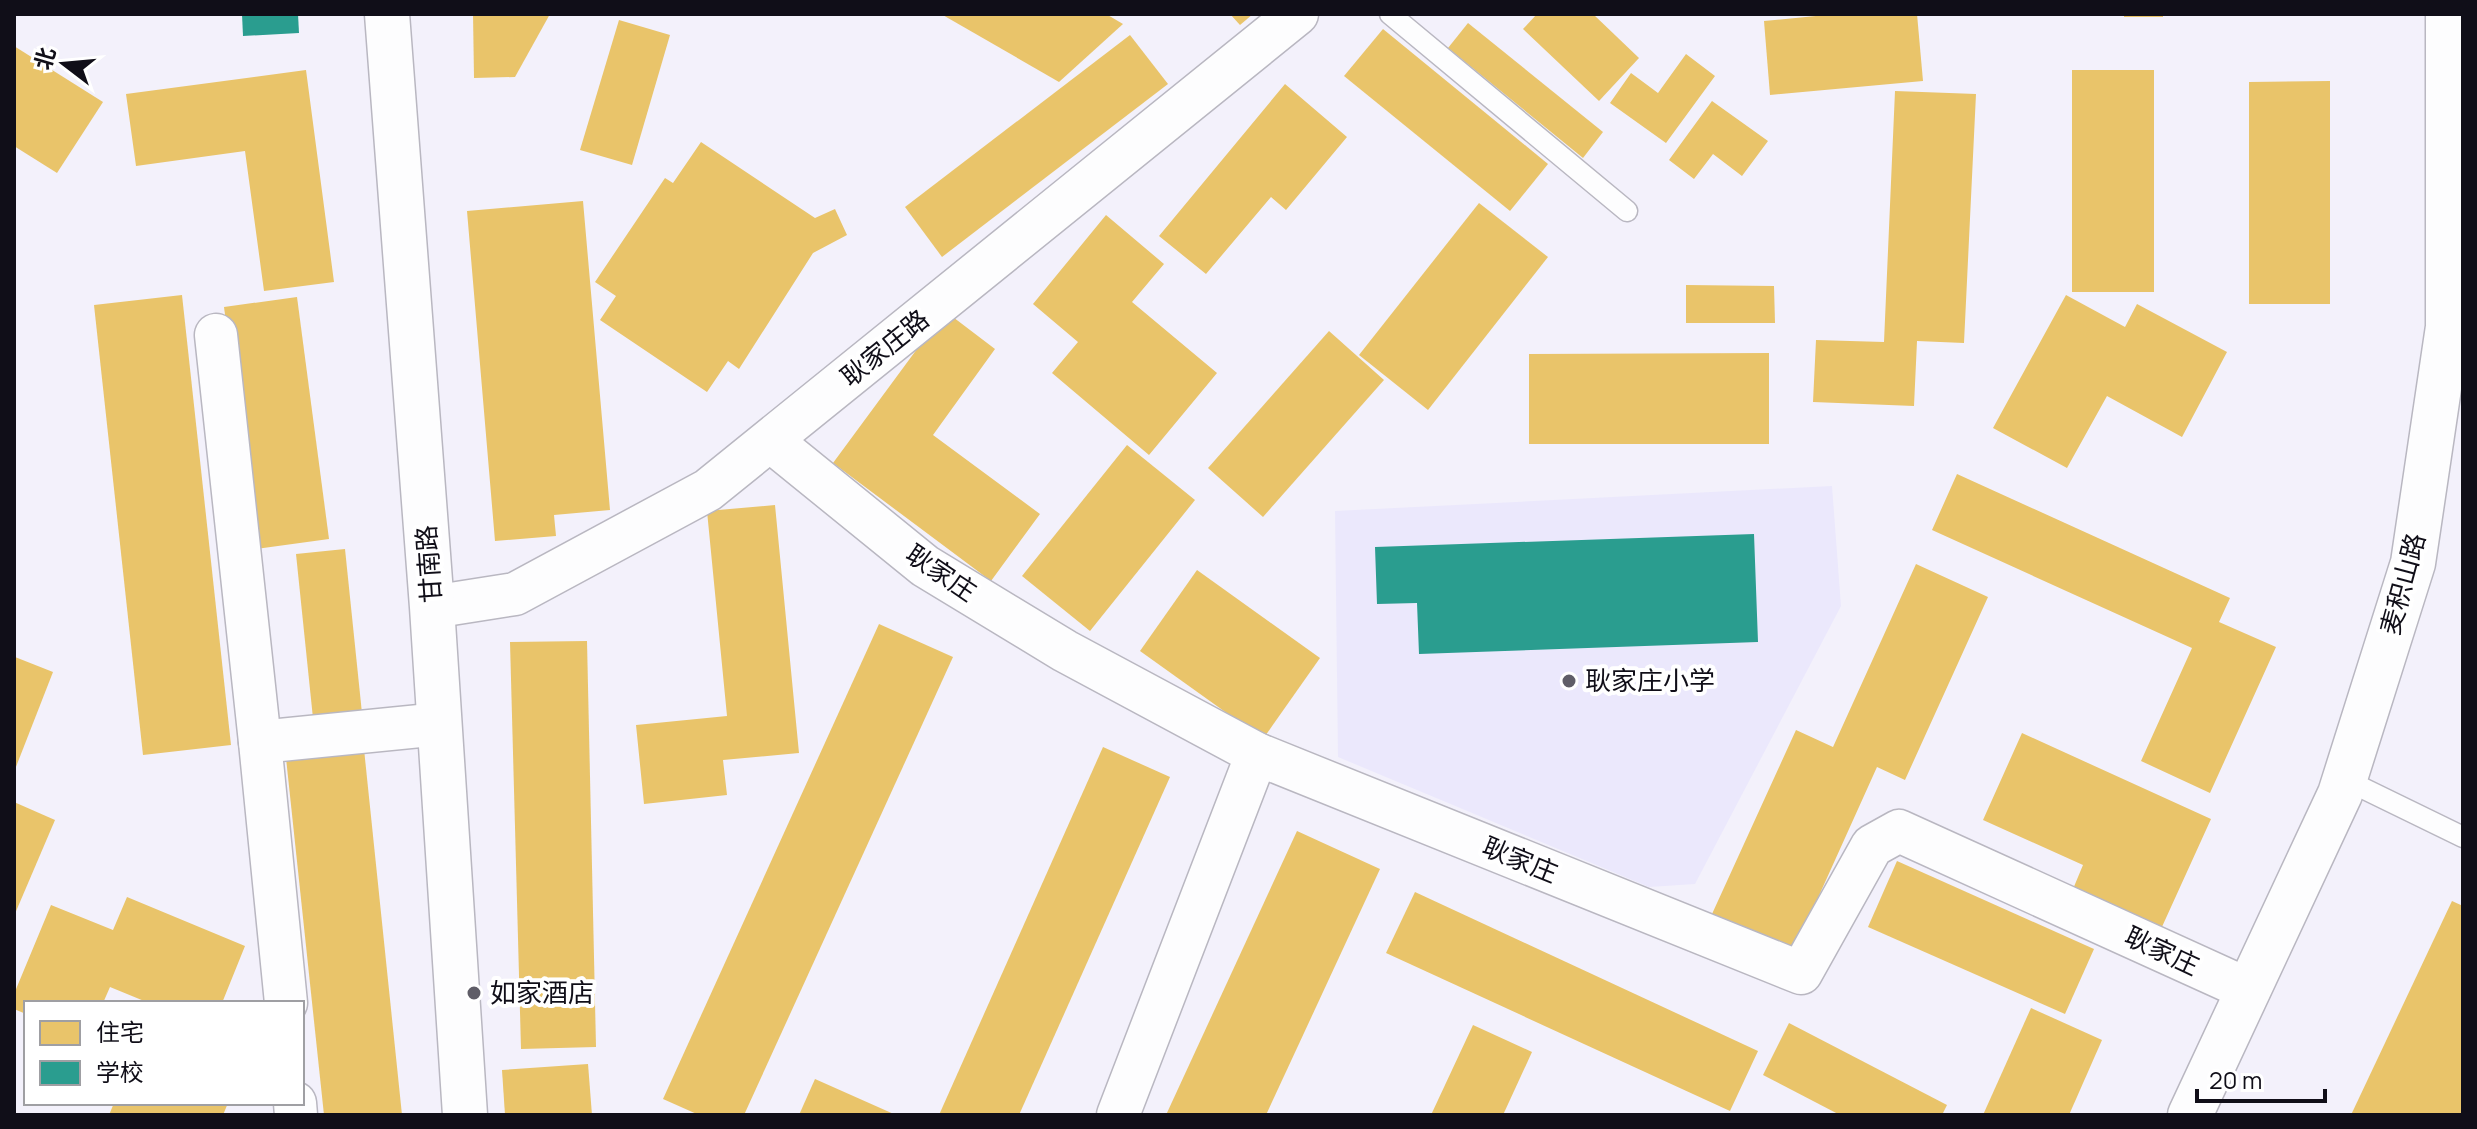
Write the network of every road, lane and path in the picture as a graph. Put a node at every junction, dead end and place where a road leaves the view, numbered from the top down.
1 (387, 14) edge
2 (1297, 14) edge
3 (1390, 14) edge
4 (2448, 14) edge
5 (1627, 211) dead end
6 (216, 335) dead end
7 (771, 441) junction
8 (432, 607) junction
9 (440, 724) junction
10 (260, 742) junction
11 (1257, 754) junction
12 (2344, 779) junction
13 (2463, 837) edge
14 (2249, 990) junction
15 (286, 1001) edge
16 (465, 1115) edge
17 (1118, 1115) edge
18 (2190, 1115) edge

1 - 8 street, 甘南路
2 - 7 street, 耿家庄路
3 - 5 lane
4 - 12 street, 麦积山路
6 - 10 street
7 - 8 street, 耿家庄路
7 - 11 street, 耿家庄
8 - 9 street, 甘南路
9 - 10 street
9 - 16 street, 甘南路
10 - 15 street
11 - 14 street, 耿家庄
11 - 17 street
12 - 13 lane
12 - 14 street, 麦积山路
14 - 18 street, 麦积山路

